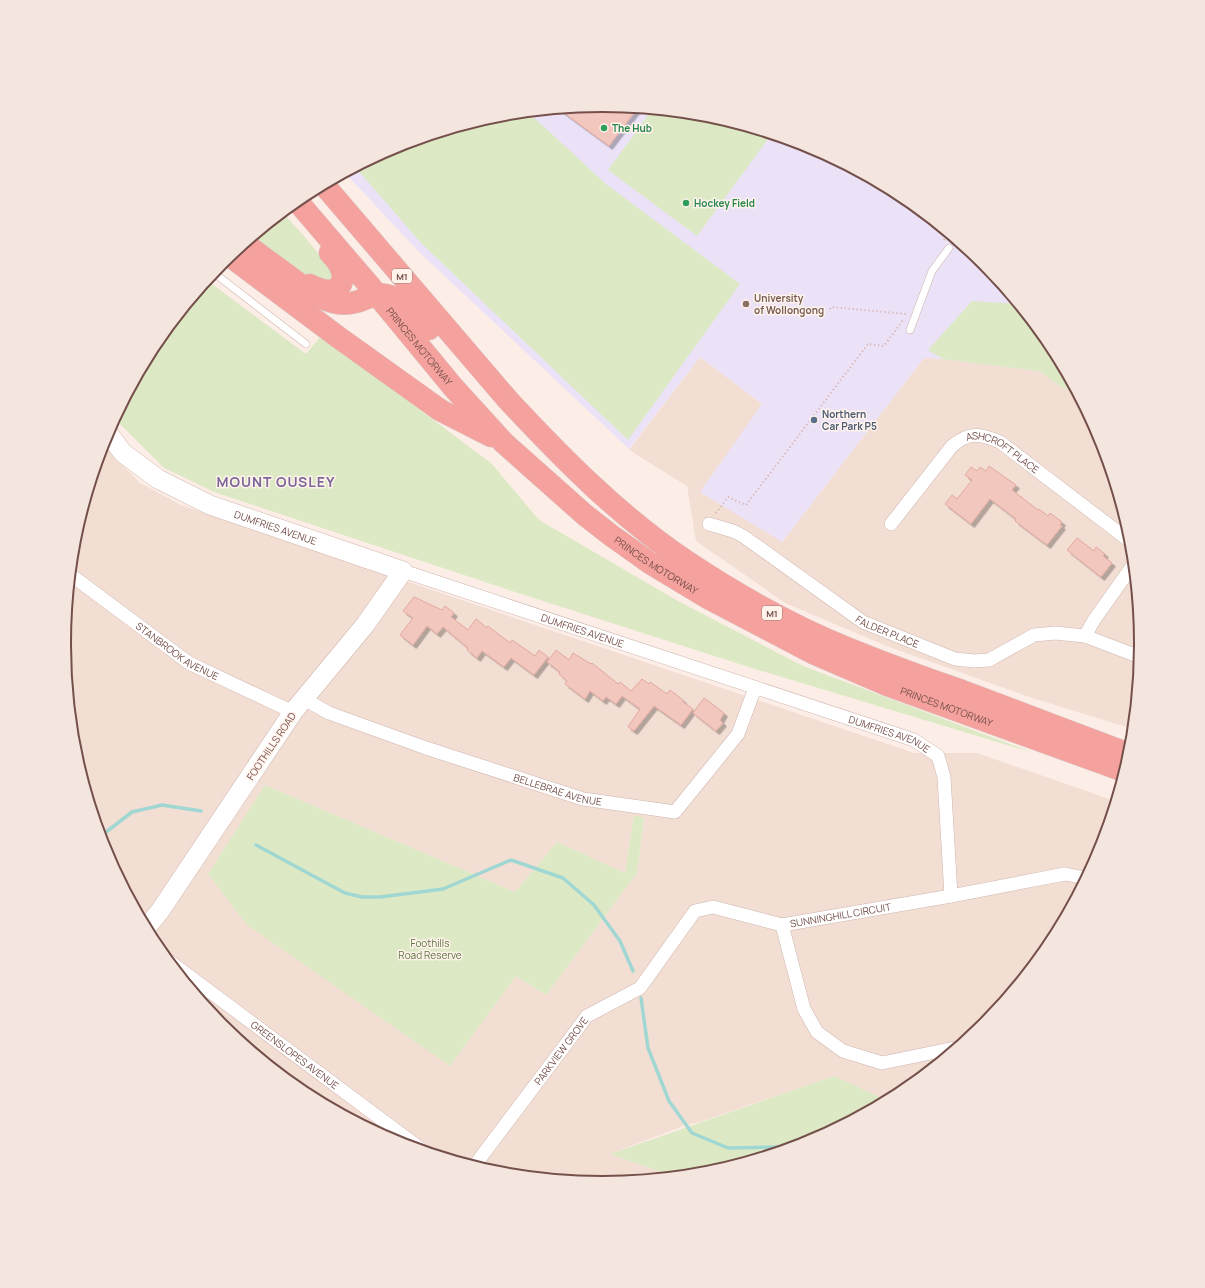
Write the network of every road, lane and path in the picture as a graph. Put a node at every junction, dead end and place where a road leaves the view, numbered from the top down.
1 (328, 189) edge
2 (301, 206) edge
3 (296, 210) edge
4 (250, 246) edge
5 (249, 247) edge
6 (949, 248) dead end
7 (235, 260) edge
8 (219, 277) edge
9 (377, 295) junction
10 (830, 309) dead end
11 (910, 330) dead end
12 (306, 344) dead end
13 (112, 439) edge
14 (504, 443) junction
15 (709, 524) joint
16 (891, 524) dead end
17 (1123, 536) edge
18 (685, 560) junction
19 (403, 571) junction
20 (1128, 571) edge
21 (76, 578) edge
22 (1086, 636) junction
23 (1134, 655) edge
24 (755, 688) junction
25 (299, 706) junction
26 (1123, 752) edge
27 (1119, 769) edge
28 (1080, 877) edge
29 (951, 896) junction
30 (150, 923) edge
31 (782, 925) junction
32 (186, 974) edge
33 (946, 1050) edge
34 (398, 1134) edge
35 (479, 1160) edge

1 - 18 highway, PRINCES MOTORWAY / M1
2 - 9 highway, PRINCES MOTORWAY / M1
3 - 4 highway
5 - 9 highway
6 - 11 lane
7 - 14 highway
8 - 12 lane
9 - 14 highway, PRINCES MOTORWAY / M1
9 - 18 highway
10 - 15 path
13 - 19 street, DUMFRIES AVENUE
14 - 27 highway, PRINCES MOTORWAY / M1
15 - 22 street, FALDER PLACE
16 - 17 street, ASHCROFT PLACE
18 - 26 highway, PRINCES MOTORWAY / M1
19 - 24 street, DUMFRIES AVENUE
19 - 25 street, FOOTHILLS ROAD
20 - 22 street
21 - 25 street, STANBROOK AVENUE
22 - 23 street, FALDER PLACE
24 - 25 street, BELLEBRAE AVENUE
24 - 29 street, DUMFRIES AVENUE
25 - 30 street, FOOTHILLS ROAD
28 - 29 street, SUNNINGHILL CIRCUIT
29 - 31 street, SUNNINGHILL CIRCUIT
31 - 33 street, SUNNINGHILL CIRCUIT
31 - 35 street, PARKVIEW GROVE
32 - 34 street, GREENSLOPES AVENUE

